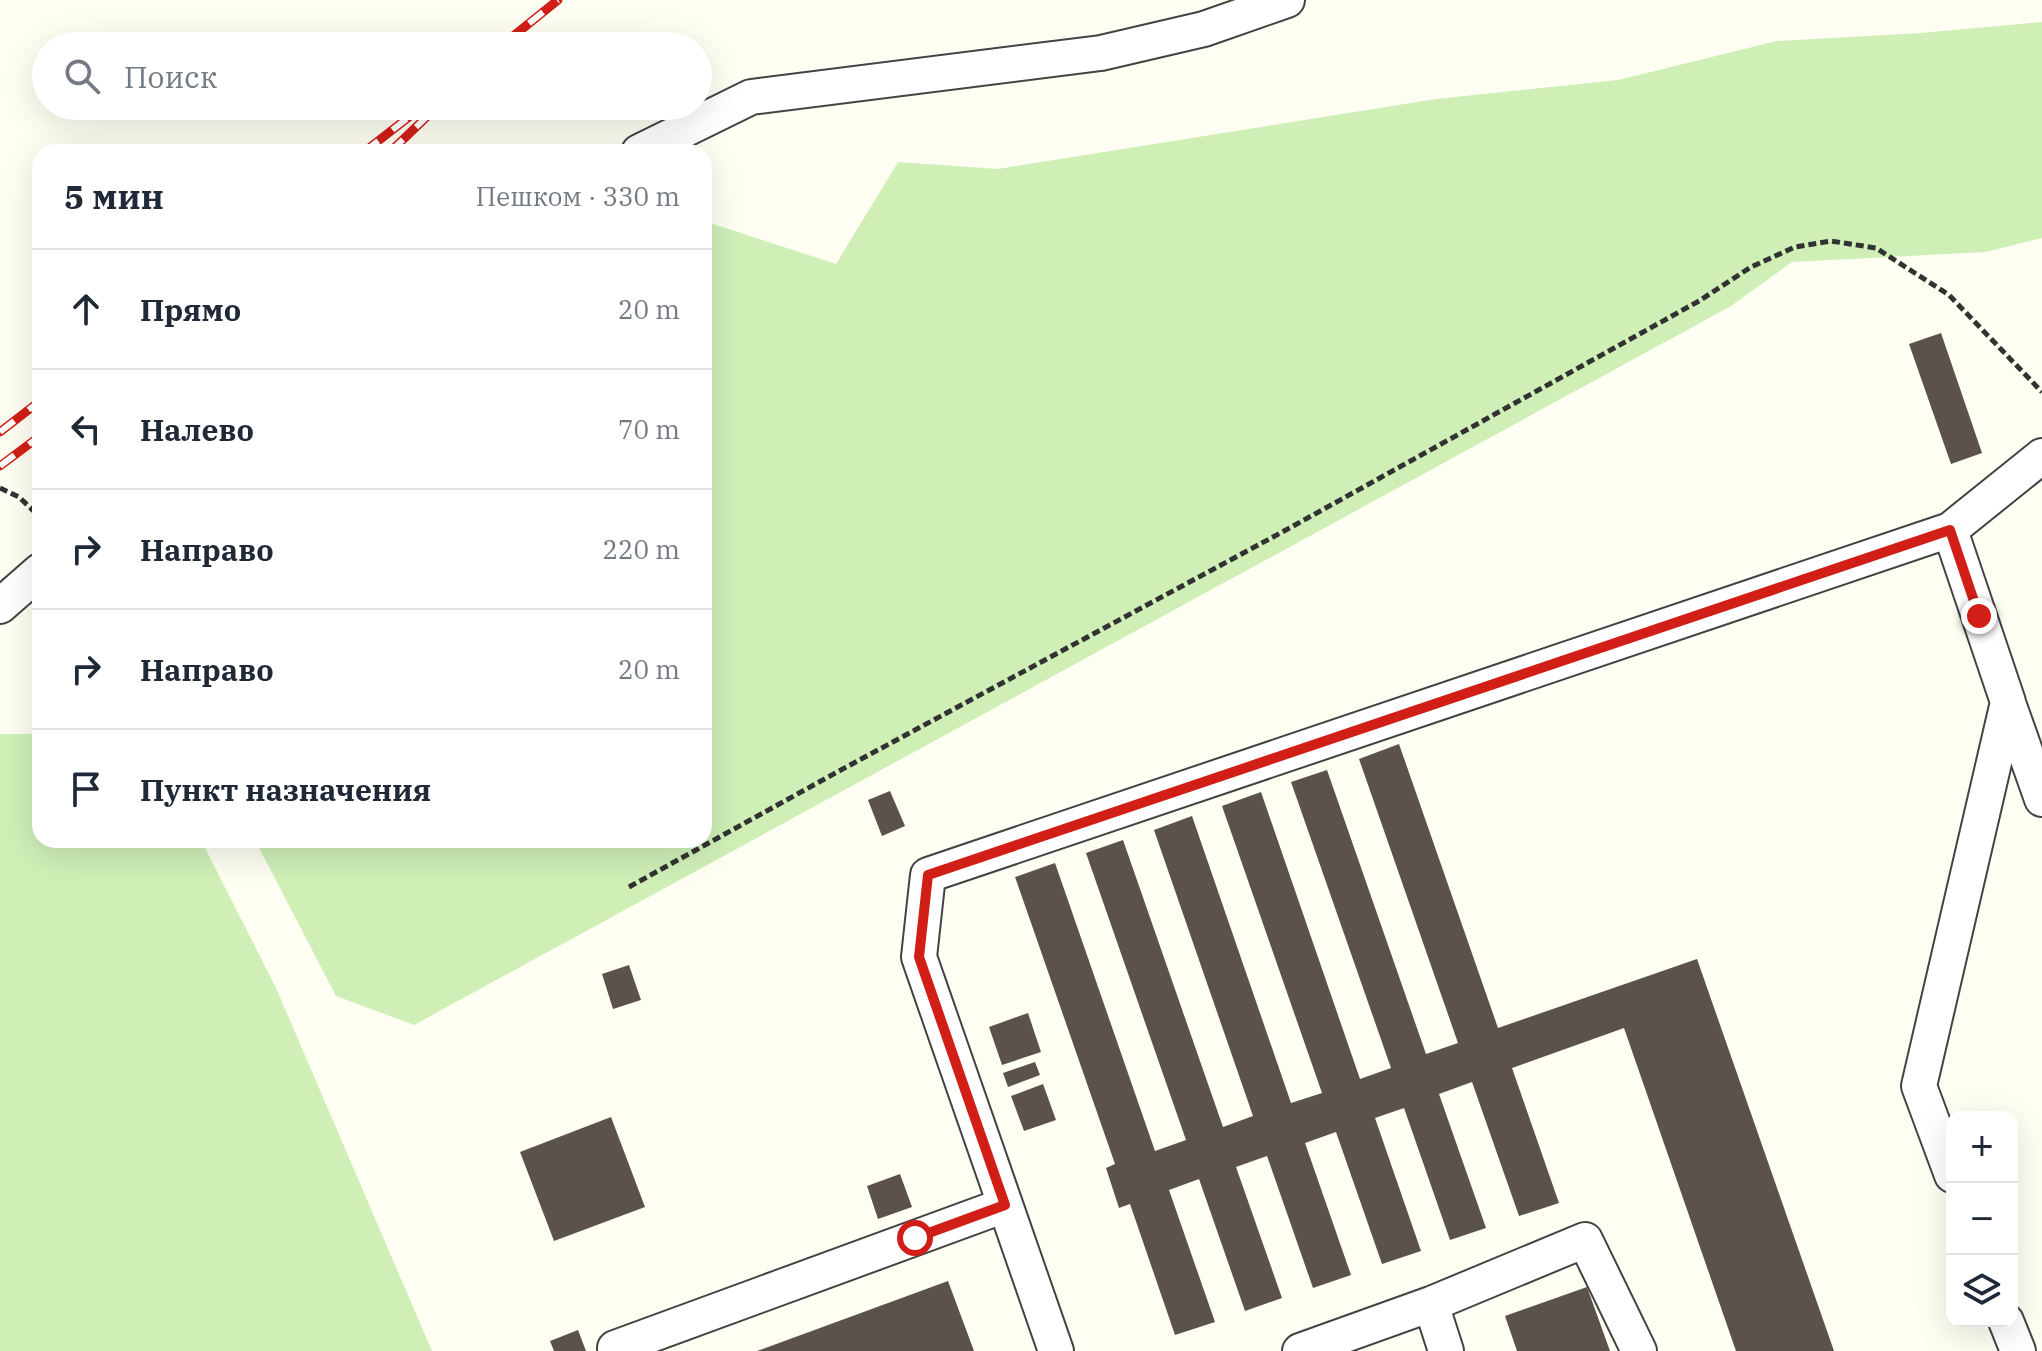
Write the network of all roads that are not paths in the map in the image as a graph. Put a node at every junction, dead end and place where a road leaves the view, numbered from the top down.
1 (1287, 0) edge
2 (712, 116) edge
3 (704, 120) edge
4 (655, 144) edge
5 (2042, 456) edge
6 (1950, 530) junction
7 (32, 578) edge
8 (0, 606) edge
9 (2008, 702) junction
10 (2042, 799) edge
11 (1946, 1159) edge
12 (1005, 1205) junction
13 (1431, 1304) junction
14 (2008, 1327) edge
15 (615, 1348) dead end
16 (1056, 1351) edge
17 (1300, 1351) edge
18 (1446, 1351) edge
19 (1639, 1351) edge
20 (2018, 1351) edge

1 - 2 lane
3 - 4 lane
5 - 6 lane
6 - 9 lane
6 - 12 lane
7 - 8 lane
9 - 10 lane
9 - 11 lane
12 - 15 lane
12 - 16 lane
13 - 17 lane
13 - 18 lane
13 - 19 lane
14 - 20 lane

